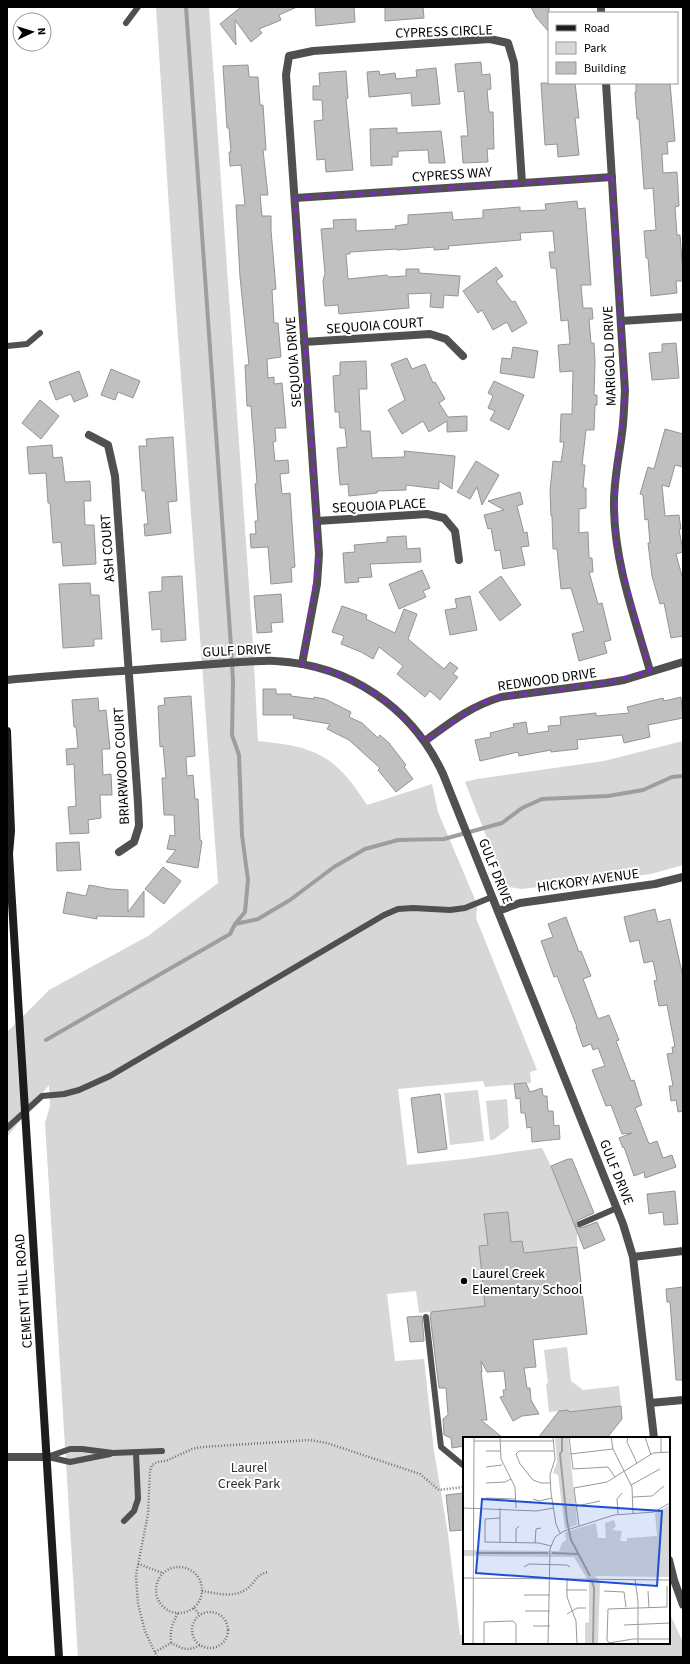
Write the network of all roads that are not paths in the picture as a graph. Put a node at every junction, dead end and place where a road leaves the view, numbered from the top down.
1 (138, 7) edge
2 (126, 23) dead end
3 (289, 56) joint
4 (606, 84) edge
5 (612, 177) junction
6 (522, 183) junction
7 (295, 198) junction
8 (683, 317) edge
9 (621, 321) junction
10 (40, 333) dead end
11 (304, 342) junction
12 (7, 346) edge
13 (462, 356) dead end
14 (89, 435) dead end
15 (317, 522) junction
16 (459, 560) dead end
17 (683, 662) edge
18 (302, 664) junction
19 (129, 671) junction
20 (650, 671) junction
21 (7, 680) edge
22 (7, 731) edge
23 (425, 741) junction
24 (9, 831) edge
25 (119, 852) dead end
26 (683, 877) edge
27 (492, 897) junction
28 (498, 911) junction
29 (26, 1112) junction
30 (7, 1128) edge
31 (617, 1208) junction
32 (580, 1224) dead end
33 (683, 1250) edge
34 (633, 1257) junction
35 (426, 1317) dead end
36 (683, 1400) edge
37 (650, 1403) junction
38 (654, 1437) edge
39 (162, 1451) dead end
40 (113, 1453) junction
41 (136, 1453) junction
42 (7, 1457) edge
43 (47, 1457) junction
44 (463, 1465) edge
45 (124, 1521) dead end
46 (670, 1564) edge
47 (683, 1605) edge
48 (59, 1657) edge

1 - 2 lane
3 - 6 street, CYPRESS CIRCLE
3 - 7 street, SEQUOIA DRIVE
4 - 5 street, MARIGOLD DRIVE
5 - 6 street, CYPRESS WAY
5 - 9 street, MARIGOLD DRIVE
6 - 7 street, CYPRESS WAY
7 - 11 street, SEQUOIA DRIVE
8 - 9 street
9 - 20 street, MARIGOLD DRIVE
10 - 12 lane
11 - 13 street, SEQUOIA COURT
11 - 15 street, SEQUOIA DRIVE
14 - 19 street, ASH COURT
15 - 16 street, SEQUOIA PLACE
15 - 18 street, SEQUOIA DRIVE
17 - 20 street, REDWOOD DRIVE
18 - 19 street, GULF DRIVE
18 - 23 street, GULF DRIVE
19 - 21 street, GULF DRIVE
19 - 25 street, BRIARWOOD COURT
20 - 23 street, REDWOOD DRIVE
22 - 24 street, CEMENT HILL ROAD
23 - 27 street, GULF DRIVE
24 - 29 street, CEMENT HILL ROAD
26 - 28 street, HICKORY AVENUE
27 - 28 street, GULF DRIVE
27 - 29 lane
28 - 31 street, GULF DRIVE
29 - 30 lane
29 - 43 street, CEMENT HILL ROAD
31 - 32 lane
31 - 34 street, GULF DRIVE
33 - 34 street
34 - 37 street, GULF DRIVE
35 - 44 lane
36 - 37 street
37 - 38 street, GULF DRIVE
39 - 41 lane
40 - 41 lane
40 - 43 lane
40 - 43 lane
41 - 45 lane
42 - 43 street
43 - 48 street, CEMENT HILL ROAD
46 - 47 street

